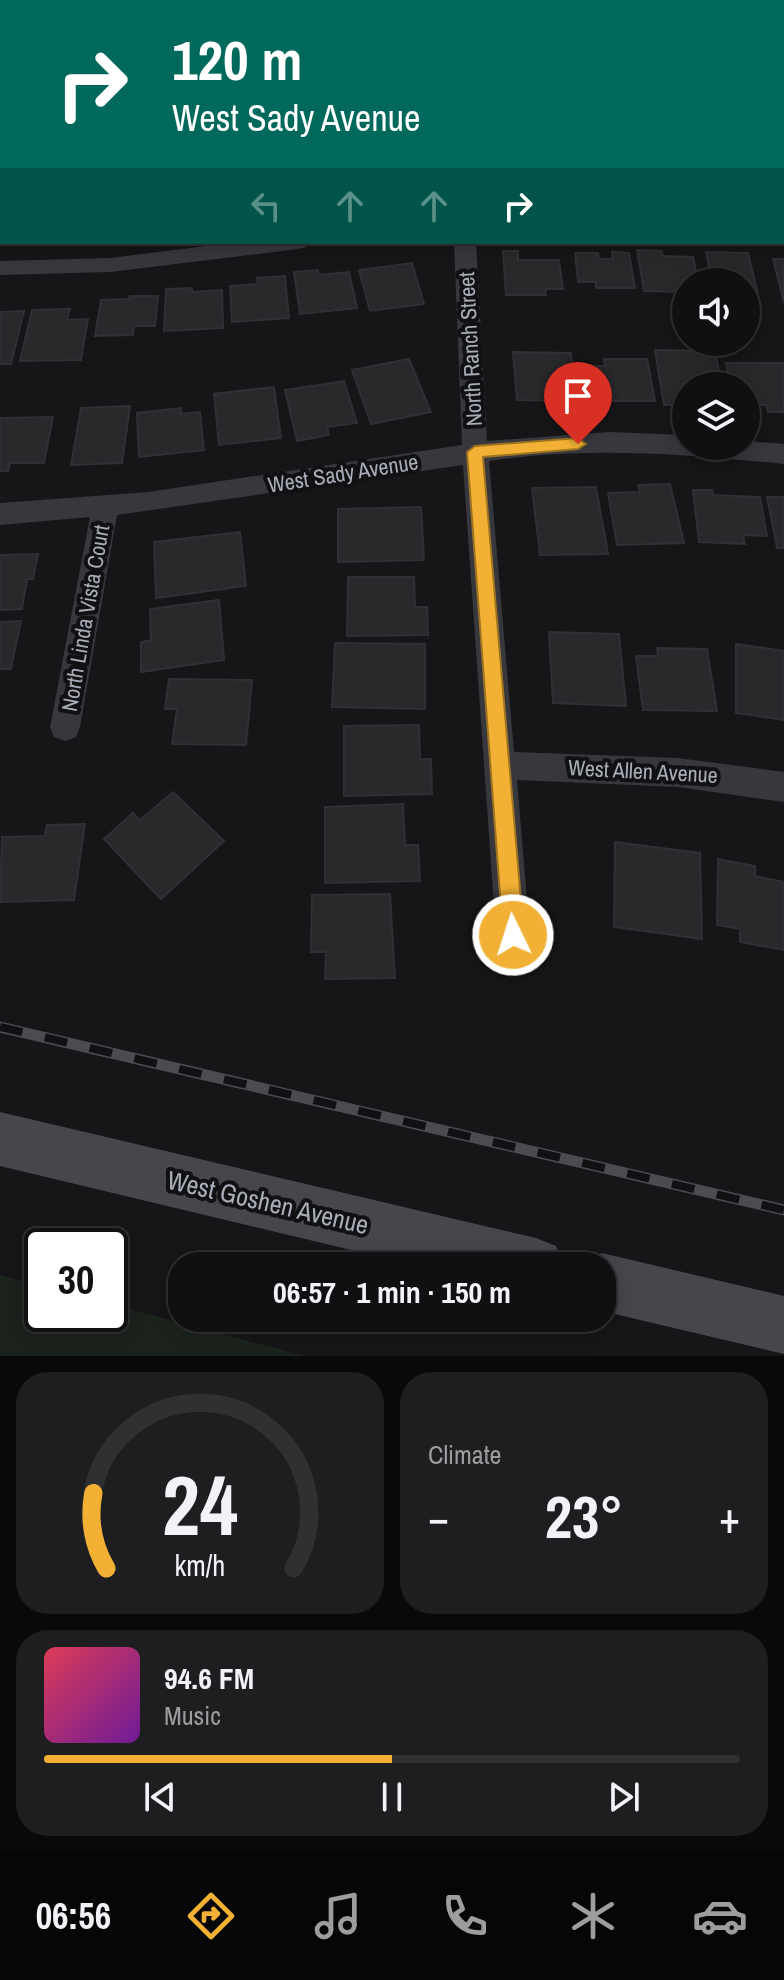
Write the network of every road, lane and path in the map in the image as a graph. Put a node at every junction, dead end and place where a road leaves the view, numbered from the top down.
1 (282, 244) edge
2 (465, 244) edge
3 (0, 268) edge
4 (672, 444) edge
5 (475, 452) junction
6 (760, 452) edge
7 (784, 454) edge
8 (105, 508) junction
9 (0, 514) edge
10 (65, 727) dead end
11 (502, 766) junction
12 (784, 787) edge
13 (513, 935) dead end
14 (0, 1139) edge
15 (477, 1252) edge
16 (616, 1285) edge
17 (784, 1325) edge

1 - 3 street
2 - 5 street, North Ranch Street
4 - 5 street, West Sady Avenue
5 - 8 street, West Sady Avenue
5 - 11 street, North Ranch Street
6 - 7 street
8 - 9 street, West Sady Avenue
8 - 10 street, North Linda Vista Court
11 - 12 street, West Allen Avenue
11 - 13 street, North Ranch Street
14 - 15 main road, West Goshen Avenue
16 - 17 main road

